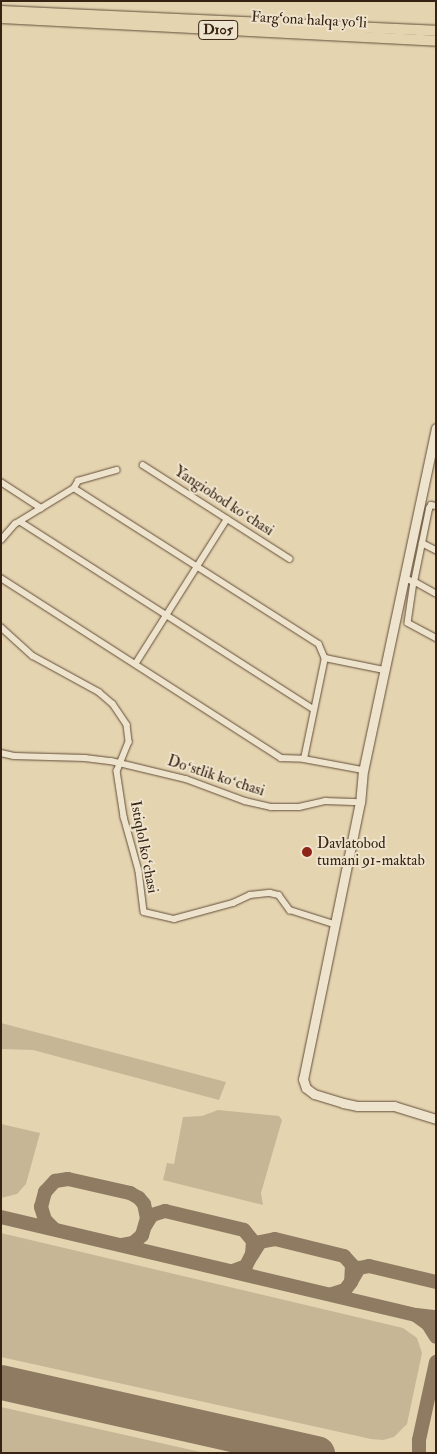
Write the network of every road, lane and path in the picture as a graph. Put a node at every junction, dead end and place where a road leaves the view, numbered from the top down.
1 (1, 12) edge
2 (1, 18) edge
3 (436, 30) edge
4 (436, 41) edge
5 (436, 428) edge
6 (144, 465) dead end
7 (116, 470) dead end
8 (1, 482) edge
9 (74, 488) junction
10 (436, 506) edge
11 (41, 508) junction
12 (227, 519) junction
13 (21, 522) junction
14 (1, 540) edge
15 (422, 543) junction
16 (436, 550) edge
17 (290, 558) dead end
18 (198, 565) junction
19 (1, 578) edge
20 (405, 578) junction
21 (414, 582) junction
22 (436, 594) edge
23 (167, 615) junction
24 (1, 627) edge
25 (436, 638) edge
26 (325, 658) junction
27 (136, 663) junction
28 (384, 670) junction
29 (313, 709) junction
30 (1, 753) edge
31 (304, 759) junction
32 (119, 763) junction
33 (363, 770) junction
34 (360, 802) junction
35 (334, 924) junction
36 (436, 1119) edge

1 - 3 highway, Farg‘ona halqa yo‘li / D105
2 - 4 highway, Farg‘ona halqa yo‘li / D105
5 - 20 street
6 - 12 street, Yangiobod koʻchasi
7 - 9 street
8 - 11 street
9 - 11 street
9 - 18 street
10 - 15 street
11 - 13 street
12 - 17 street, Yangiobod koʻchasi
12 - 18 street
13 - 14 street
13 - 23 street
15 - 16 street
15 - 21 street
18 - 23 street
18 - 26 street
19 - 27 street
20 - 21 street
20 - 28 street
21 - 22 street
21 - 25 street
23 - 27 street
23 - 29 street
24 - 32 street
26 - 28 street
26 - 29 street
27 - 31 street
28 - 33 street
29 - 31 street
30 - 32 street, Doʻstlik koʻchasi
31 - 33 street
32 - 34 street, Doʻstlik koʻchasi
32 - 35 street, Istiqlol koʻchasi
33 - 34 street
34 - 35 street
35 - 36 street

